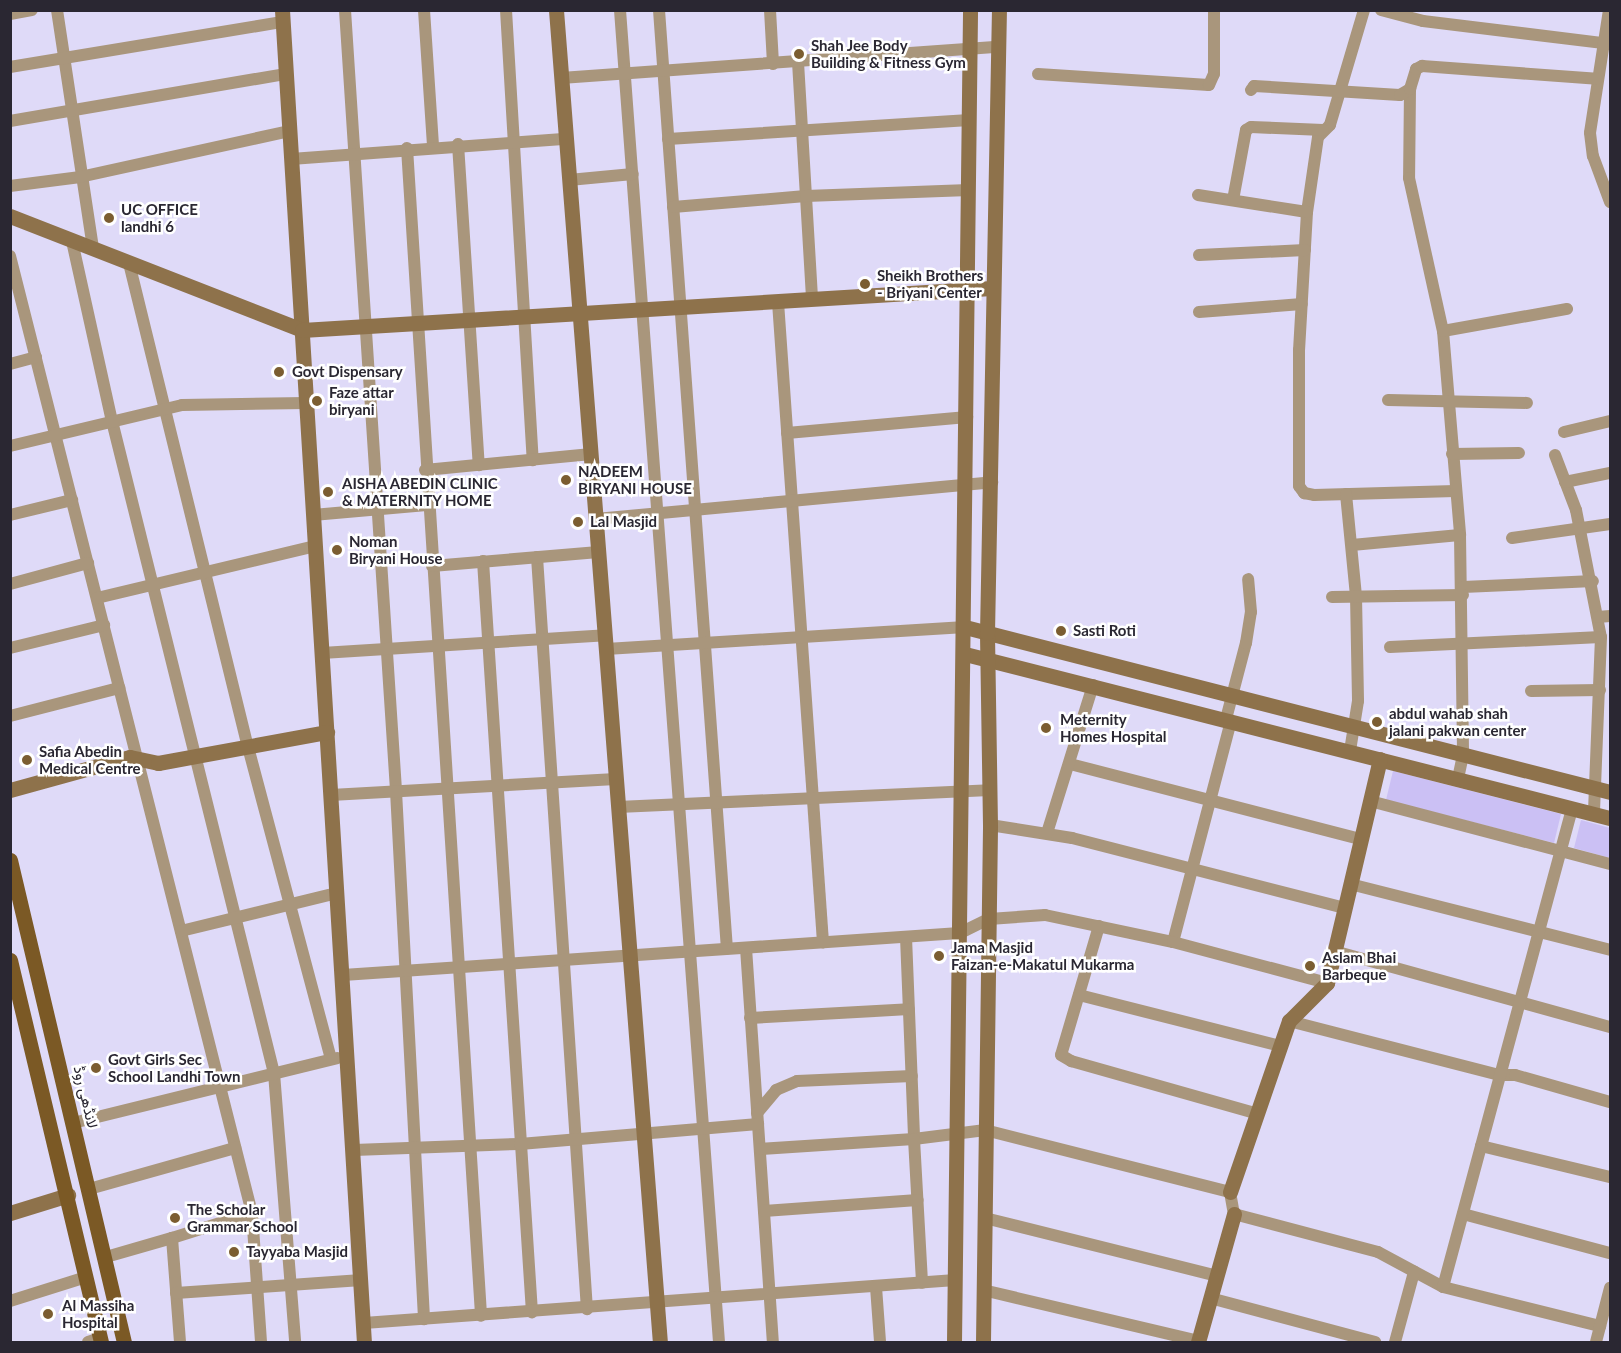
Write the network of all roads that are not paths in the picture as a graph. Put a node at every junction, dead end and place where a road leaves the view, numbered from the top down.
1 (32, 10) edge
2 (57, 10) edge
3 (345, 10) edge
4 (424, 10) edge
5 (506, 10) edge
6 (556, 10) edge
7 (620, 10) edge
8 (659, 10) edge
9 (770, 10) edge
10 (970, 10) edge
11 (999, 10) edge
12 (1214, 10) edge
13 (1364, 10) edge
14 (1381, 10) edge
15 (1609, 10) edge
16 (10, 14) edge
17 (282, 16) edge
18 (1431, 16) edge
19 (1606, 43) edge
20 (998, 47) junction
21 (969, 51) junction
22 (65, 59) junction
23 (798, 62) junction
24 (773, 64) junction
25 (10, 67) edge
26 (664, 71) junction
27 (286, 74) junction
28 (626, 74) junction
29 (1038, 74) dead end
30 (561, 78) junction
31 (1597, 79) junction
32 (1410, 89) junction
33 (1251, 90) dead end
34 (1337, 92) junction
35 (71, 110) junction
36 (969, 120) junction
37 (10, 121) edge
38 (803, 130) junction
39 (1323, 130) junction
40 (289, 131) junction
41 (566, 139) junction
42 (668, 139) junction
43 (512, 142) junction
44 (458, 144) junction
45 (434, 146) junction
46 (407, 148) junction
47 (353, 152) junction
48 (291, 159) junction
49 (633, 174) junction
50 (80, 177) junction
51 (569, 180) junction
52 (10, 186) edge
53 (969, 190) junction
54 (1198, 195) dead end
55 (806, 196) junction
56 (1233, 200) junction
57 (1611, 202) edge
58 (673, 207) junction
59 (1307, 212) junction
60 (10, 216) edge
61 (72, 241) junction
62 (93, 249) junction
63 (1305, 250) junction
64 (1199, 255) dead end
65 (10, 256) edge
66 (129, 263) junction
67 (992, 288) junction
68 (968, 290) junction
69 (16, 297) edge
70 (812, 300) junction
71 (778, 302) junction
72 (1302, 304) junction
73 (680, 308) junction
74 (1567, 309) dead end
75 (644, 310) junction
76 (1199, 312) dead end
77 (580, 314) junction
78 (527, 316) junction
79 (471, 319) junction
80 (416, 324) junction
81 (364, 327) junction
82 (302, 330) junction
83 (1443, 331) junction
84 (36, 357) junction
85 (10, 364) edge
86 (1388, 399) dead end
87 (1450, 401) junction
88 (1527, 403) dead end
89 (306, 404) junction
90 (163, 407) junction
91 (967, 417) junction
92 (112, 421) junction
93 (1611, 421) edge
94 (1564, 432) dead end
95 (788, 433) junction
96 (56, 435) junction
97 (10, 446) edge
98 (1519, 453) dead end
99 (591, 454) junction
100 (1452, 454) junction
101 (1555, 455) dead end
102 (533, 460) junction
103 (479, 465) junction
104 (425, 470) junction
105 (1611, 473) edge
106 (992, 482) junction
107 (1565, 482) junction
108 (966, 485) junction
109 (1455, 491) junction
110 (1346, 494) junction
111 (72, 500) junction
112 (794, 502) junction
113 (427, 505) junction
114 (376, 508) junction
115 (695, 510) junction
116 (657, 513) junction
117 (313, 514) junction
118 (10, 515) edge
119 (596, 519) junction
120 (1611, 524) edge
121 (1581, 530) junction
122 (1460, 535) junction
123 (1512, 538) dead end
124 (1352, 545) junction
125 (316, 546) junction
126 (598, 552) junction
127 (537, 557) junction
128 (483, 561) junction
129 (88, 563) junction
130 (432, 566) junction
131 (205, 571) junction
132 (1248, 579) dead end
133 (1593, 581) junction
134 (10, 584) edge
135 (155, 586) junction
136 (1463, 591) junction
137 (1356, 596) junction
138 (1332, 597) dead end
139 (97, 598) junction
140 (1604, 616) edge
141 (104, 625) junction
142 (965, 627) junction
143 (987, 633) junction
144 (802, 637) junction
145 (1601, 637) junction
146 (544, 639) junction
147 (487, 641) junction
148 (605, 642) junction
149 (705, 643) junction
150 (436, 645) junction
151 (668, 646) junction
152 (1463, 646) junction
153 (1390, 647) dead end
154 (10, 648) edge
155 (385, 648) junction
156 (322, 653) junction
157 (965, 654) junction
158 (989, 658) junction
159 (1094, 685) junction
160 (120, 688) junction
161 (1600, 690) junction
162 (1531, 692) dead end
163 (1233, 696) junction
164 (10, 716) edge
165 (1228, 720) junction
166 (1353, 727) junction
167 (327, 732) junction
168 (248, 747) junction
169 (1350, 751) junction
170 (1463, 755) junction
171 (198, 756) junction
172 (1380, 759) junction
173 (138, 761) junction
174 (1070, 764) junction
175 (1458, 779) junction
176 (616, 780) junction
177 (553, 783) junction
178 (498, 786) junction
179 (446, 789) junction
180 (10, 790) edge
181 (990, 790) junction
182 (396, 791) junction
183 (1604, 791) edge
184 (963, 792) junction
185 (331, 795) junction
186 (814, 799) junction
187 (1210, 800) junction
188 (1370, 801) junction
189 (718, 804) junction
190 (680, 805) junction
191 (618, 807) junction
192 (1572, 808) junction
193 (1594, 814) junction
194 (1611, 818) edge
195 (990, 825) junction
196 (1047, 833) junction
197 (1361, 839) junction
198 (1560, 850) junction
199 (10, 860) edge
200 (1611, 864) edge
201 (1192, 869) junction
202 (1350, 884) junction
203 (337, 893) junction
204 (290, 903) junction
205 (1345, 908) junction
206 (235, 916) junction
207 (989, 919) junction
208 (1099, 926) junction
209 (181, 931) junction
210 (1538, 932) junction
211 (960, 933) junction
212 (906, 937) junction
213 (823, 942) junction
214 (1173, 942) junction
215 (746, 948) junction
216 (727, 949) junction
217 (690, 950) junction
218 (1334, 951) junction
219 (1611, 951) edge
220 (630, 956) junction
221 (10, 960) edge
222 (565, 960) junction
223 (509, 964) junction
224 (459, 968) junction
225 (404, 973) junction
226 (343, 975) junction
227 (1327, 983) junction
228 (1080, 995) junction
229 (1520, 1002) junction
230 (909, 1009) junction
231 (750, 1018) junction
232 (1289, 1020) junction
233 (1611, 1026) edge
234 (1280, 1046) junction
235 (347, 1056) junction
236 (331, 1058) junction
237 (274, 1072) junction
238 (1500, 1075) junction
239 (912, 1076) junction
240 (220, 1086) junction
241 (1611, 1102) edge
242 (1255, 1113) junction
243 (757, 1118) junction
244 (73, 1123) junction
245 (701, 1128) junction
246 (986, 1130) junction
247 (644, 1133) junction
248 (957, 1136) junction
249 (576, 1139) junction
250 (914, 1139) junction
251 (520, 1144) junction
252 (412, 1146) junction
253 (470, 1146) junction
254 (1481, 1146) junction
255 (235, 1148) junction
256 (760, 1149) junction
257 (354, 1150) junction
258 (1611, 1177) edge
259 (89, 1189) junction
260 (1230, 1192) junction
261 (68, 1195) junction
262 (918, 1200) junction
263 (764, 1211) junction
264 (10, 1213) edge
265 (252, 1213) junction
266 (1234, 1214) junction
267 (1463, 1214) junction
268 (985, 1218) junction
269 (171, 1238) junction
270 (1611, 1253) edge
271 (106, 1257) junction
272 (1414, 1272) junction
273 (1217, 1276) junction
274 (86, 1277) junction
275 (362, 1280) junction
276 (955, 1280) junction
277 (922, 1283) junction
278 (291, 1284) junction
279 (258, 1287) junction
280 (876, 1287) junction
281 (1443, 1287) junction
282 (1611, 1288) edge
283 (983, 1290) junction
284 (176, 1293) junction
285 (770, 1293) junction
286 (715, 1297) junction
287 (1210, 1299) junction
288 (10, 1301) edge
289 (657, 1304) junction
290 (587, 1309) junction
291 (532, 1312) junction
292 (481, 1316) junction
293 (424, 1319) junction
294 (364, 1323) junction
295 (1600, 1326) junction
296 (96, 1341) edge
297 (124, 1342) edge
298 (180, 1342) edge
299 (261, 1342) edge
300 (295, 1342) edge
301 (364, 1342) edge
302 (660, 1342) edge
303 (719, 1342) edge
304 (773, 1342) edge
305 (880, 1342) edge
306 (954, 1342) edge
307 (982, 1342) edge
308 (1198, 1342) edge
309 (1376, 1342) edge
310 (1395, 1342) edge
311 (1596, 1342) edge

1 - 16 street
2 - 22 street
3 - 47 street
4 - 45 street
5 - 43 street
6 - 30 street
7 - 28 street
8 - 26 street
9 - 24 street
10 - 21 street
11 - 20 street
12 - 29 street
13 - 34 street
14 - 18 street
15 - 19 street
17 - 22 street
17 - 27 street
18 - 19 street
19 - 31 street
20 - 21 street
20 - 67 street
21 - 23 street
21 - 36 street
22 - 25 street
22 - 35 street
23 - 24 street
23 - 38 street
24 - 26 street
26 - 28 street
26 - 42 street
27 - 35 street
27 - 40 street
28 - 30 street
28 - 49 street
30 - 41 street
31 - 32 street
31 - 57 street
32 - 34 street
32 - 83 street
33 - 34 street
34 - 39 street
35 - 37 street
35 - 50 street
36 - 38 street
36 - 53 street
38 - 42 street
38 - 55 street
39 - 56 street
39 - 59 street
40 - 48 street
40 - 50 street
41 - 43 street
41 - 51 street
42 - 58 street
43 - 44 street
43 - 78 street
44 - 45 street
44 - 79 street
45 - 46 street
46 - 47 street
46 - 80 street
47 - 48 street
47 - 81 street
48 - 82 street
49 - 51 street
49 - 75 street
50 - 52 street
50 - 62 street
51 - 77 street
53 - 55 street
53 - 68 street
54 - 56 street
55 - 58 street
55 - 70 street
56 - 59 street
58 - 73 street
59 - 63 street
60 - 61 street
61 - 62 street
61 - 92 street
62 - 66 street
63 - 64 street
63 - 72 street
65 - 69 street
66 - 82 street
66 - 90 street
67 - 68 street
67 - 106 street
68 - 70 street
68 - 91 street
69 - 84 street
70 - 71 street
71 - 73 street
71 - 95 street
72 - 76 street
72 - 110 street
73 - 75 street
73 - 115 street
74 - 83 street
75 - 77 street
75 - 116 street
77 - 78 street
77 - 99 street
78 - 79 street
78 - 102 street
79 - 80 street
79 - 103 street
80 - 81 street
80 - 104 street
81 - 82 street
81 - 114 street
82 - 89 street
83 - 87 street
84 - 85 street
84 - 96 street
86 - 87 street
87 - 88 street
87 - 100 street
89 - 90 street
89 - 117 street
90 - 92 street
90 - 131 street
91 - 95 street
91 - 108 street
92 - 96 street
92 - 135 street
93 - 94 street
95 - 112 street
96 - 97 street
96 - 111 street
98 - 100 street
99 - 102 street
99 - 119 street
100 - 109 street
101 - 107 street
102 - 103 street
103 - 104 street
104 - 113 street
105 - 107 street
106 - 108 street
106 - 143 street
107 - 121 street
108 - 112 street
108 - 142 street
109 - 110 street
109 - 122 street
110 - 124 street
111 - 118 street
111 - 129 street
112 - 115 street
112 - 144 street
113 - 114 street
113 - 130 street
114 - 117 street
114 - 155 street
115 - 116 street
115 - 149 street
116 - 119 street
116 - 151 street
117 - 125 street
119 - 126 street
120 - 121 street
121 - 123 street
121 - 133 street
122 - 124 street
122 - 136 street
124 - 137 street
125 - 131 street
125 - 156 street
126 - 127 street
126 - 148 street
127 - 128 street
127 - 146 street
128 - 130 street
128 - 147 street
129 - 134 street
129 - 139 street
130 - 150 street
131 - 135 street
131 - 168 street
132 - 163 street
133 - 136 street
133 - 140 street
135 - 139 street
135 - 171 street
136 - 137 street
136 - 152 street
137 - 138 street
137 - 166 street
139 - 141 street
140 - 145 street
141 - 154 street
141 - 160 street
142 - 143 street
142 - 144 street
142 - 157 street
143 - 158 street
143 - 163 street
144 - 149 street
144 - 186 street
145 - 152 street
145 - 161 street
146 - 147 street
146 - 148 street
146 - 177 street
147 - 150 street
147 - 178 street
148 - 151 street
148 - 176 street
149 - 151 street
149 - 189 street
150 - 155 street
150 - 179 street
151 - 190 street
152 - 153 street
152 - 170 street
155 - 156 street
155 - 182 street
156 - 167 street
157 - 158 street
157 - 184 street
158 - 159 street
158 - 181 street
159 - 165 street
159 - 174 street
160 - 164 street
160 - 173 street
161 - 162 street
161 - 183 street
163 - 165 street
163 - 166 street
165 - 169 street
165 - 187 street
166 - 169 street
166 - 170 street
167 - 168 street
167 - 185 street
168 - 171 street
168 - 204 street
169 - 172 street
170 - 175 street
170 - 183 street
171 - 173 street
171 - 206 street
172 - 175 street
172 - 188 street
173 - 180 street
173 - 209 street
174 - 187 street
174 - 196 street
175 - 192 street
176 - 177 street
176 - 191 street
177 - 178 street
177 - 222 street
178 - 179 street
178 - 223 street
179 - 182 street
179 - 224 street
181 - 184 street
181 - 195 street
182 - 185 street
182 - 225 street
183 - 193 street
184 - 186 street
184 - 211 street
185 - 203 street
186 - 189 street
186 - 213 street
187 - 197 street
187 - 201 street
188 - 197 street
188 - 198 street
189 - 190 street
189 - 216 street
190 - 191 street
190 - 217 street
191 - 220 street
192 - 193 street
192 - 198 street
193 - 194 street
195 - 196 street
195 - 207 street
196 - 201 street
197 - 202 street
198 - 200 street
198 - 210 street
199 - 244 main road, لانڈھی روڈ
201 - 205 street
201 - 214 street
202 - 205 street
202 - 210 street
203 - 204 street
203 - 226 street
204 - 206 street
204 - 236 street
205 - 218 street
206 - 209 street
206 - 237 street
207 - 208 street
207 - 211 street
207 - 246 street
208 - 214 street
208 - 228 street
209 - 240 street
210 - 219 street
210 - 229 street
211 - 212 street
211 - 248 street
212 - 213 street
212 - 230 street
213 - 215 street
214 - 227 street
215 - 216 street
215 - 231 street
216 - 217 street
217 - 220 street
217 - 245 street
218 - 227 street
218 - 229 street
220 - 222 street
220 - 247 street
221 - 261 main road
222 - 223 street
222 - 249 street
223 - 224 street
223 - 251 street
224 - 225 street
224 - 253 street
225 - 226 street
225 - 252 street
226 - 235 street
227 - 232 street
228 - 234 street
228 - 242 street
229 - 233 street
229 - 238 street
230 - 231 street
230 - 239 street
231 - 243 street
232 - 234 street
232 - 238 street
234 - 242 street
235 - 236 street
235 - 257 street
236 - 237 street
237 - 240 street
237 - 278 street
238 - 241 street
238 - 254 street
239 - 243 street
239 - 250 street
240 - 244 street
240 - 255 street
242 - 260 street
243 - 245 street
243 - 256 street
244 - 259 main road, لانڈھی روڈ
245 - 247 street
245 - 286 street
246 - 248 street
246 - 260 street
246 - 268 street
247 - 249 street
247 - 289 street
248 - 250 street
248 - 276 street
249 - 251 street
249 - 290 street
250 - 256 street
250 - 262 street
251 - 253 street
251 - 291 street
252 - 253 street
252 - 257 street
252 - 293 street
253 - 292 street
254 - 258 street
254 - 267 street
255 - 259 street
255 - 265 street
256 - 263 street
257 - 275 street
259 - 271 main road, لانڈھی روڈ
260 - 266 street
261 - 264 street
261 - 274 main road
262 - 263 street
262 - 277 street
263 - 285 street
265 - 269 street
265 - 279 street
266 - 272 street
266 - 273 street
267 - 270 street
267 - 281 street
268 - 273 street
268 - 283 street
269 - 271 street
269 - 284 street
271 - 297 main road, لانڈھی روڈ
272 - 281 street
272 - 310 street
273 - 287 street
274 - 288 street
274 - 296 main road
275 - 278 street
275 - 294 street
276 - 277 street
276 - 306 street
277 - 280 street
278 - 279 street
278 - 300 street
279 - 284 street
279 - 299 street
280 - 285 street
280 - 305 street
281 - 295 street
282 - 295 street
283 - 307 street
283 - 308 street
284 - 298 street
285 - 286 street
285 - 304 street
286 - 289 street
286 - 303 street
287 - 308 street
287 - 309 street
289 - 290 street
289 - 302 street
290 - 291 street
291 - 292 street
292 - 293 street
293 - 294 street
294 - 301 street
295 - 311 street

